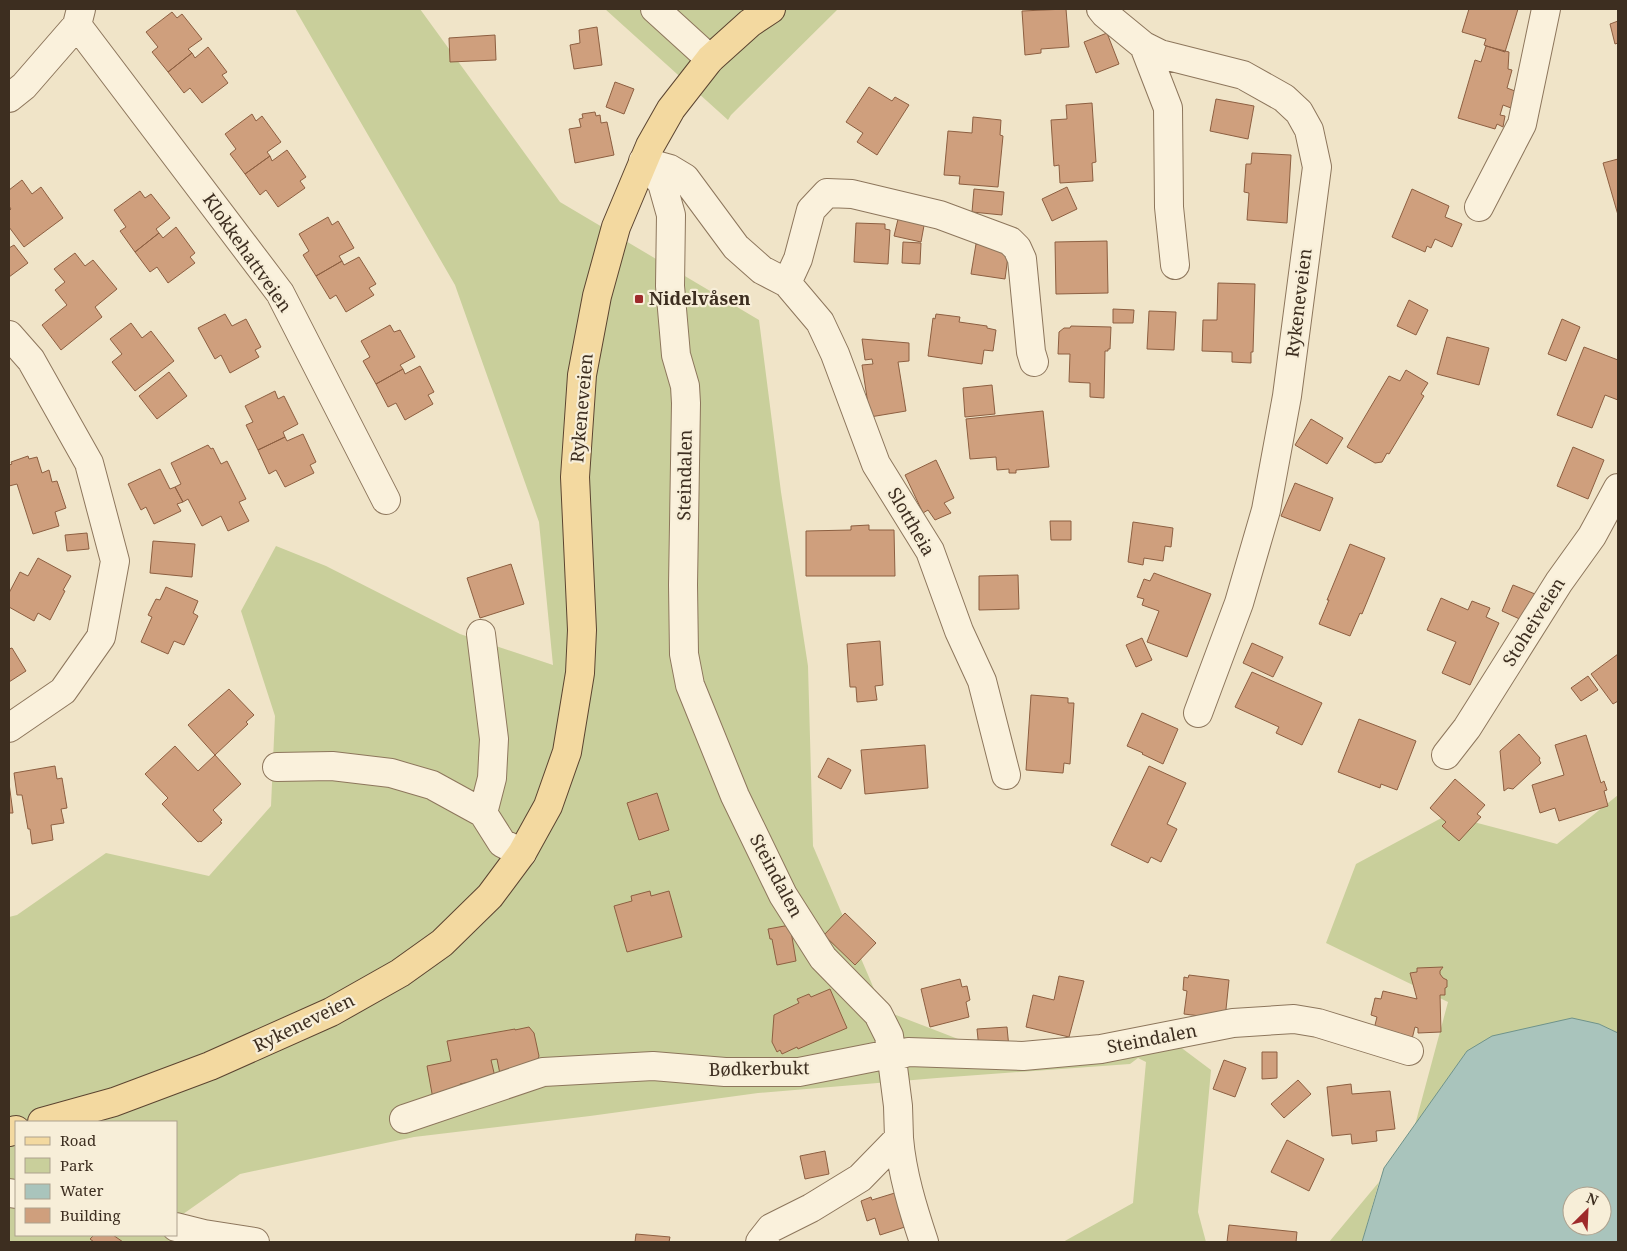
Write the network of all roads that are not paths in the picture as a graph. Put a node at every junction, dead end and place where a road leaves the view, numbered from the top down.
1 (656, 9) edge
2 (771, 9) edge
3 (1101, 9) edge
4 (1546, 9) edge
5 (79, 17) edge
6 (1144, 46) junction
7 (710, 59) junction
8 (9, 98) edge
9 (643, 161) junction
10 (1479, 207) dead end
11 (1175, 265) dead end
12 (787, 283) junction
13 (9, 335) edge
14 (1034, 362) dead end
15 (1618, 488) edge
16 (386, 500) dead end
17 (481, 634) dead end
18 (1198, 713) dead end
19 (9, 728) edge
20 (1446, 755) dead end
21 (278, 767) dead end
22 (1006, 775) dead end
23 (484, 813) junction
24 (522, 853) junction
25 (1410, 1051) dead end
26 (893, 1057) junction
27 (404, 1119) dead end
28 (46, 1121) edge
29 (900, 1138) junction
30 (178, 1228) edge
31 (255, 1242) edge
32 (760, 1242) edge
33 (924, 1242) edge

1 - 7 street
2 - 7 main road, Rykeneveien
3 - 6 street, Rykeneveien
4 - 10 street
5 - 8 street
5 - 16 street, Klokkehattveien
6 - 11 street
6 - 18 street, Rykeneveien
7 - 9 main road, Rykeneveien
9 - 12 street, Slottheia
9 - 24 main road, Rykeneveien
9 - 26 street, Steindalen
12 - 14 street
12 - 22 street, Slottheia
13 - 19 street
15 - 20 street, Stoheiveien
17 - 23 street
21 - 23 street
23 - 24 street
24 - 28 main road, Rykeneveien
25 - 26 street, Steindalen
26 - 27 street, Bødkerbukt
26 - 29 street
29 - 32 street
29 - 33 street
30 - 31 street

